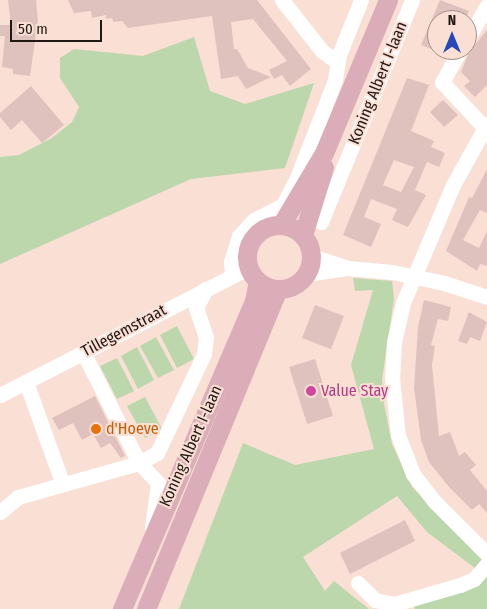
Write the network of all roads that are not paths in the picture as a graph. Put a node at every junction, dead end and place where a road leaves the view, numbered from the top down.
1 (282, 0) edge
2 (361, 0) edge
3 (388, 0) edge
4 (412, 0) edge
5 (487, 6) edge
6 (477, 23) edge
7 (454, 60) edge
8 (337, 62) junction
9 (486, 125) edge
10 (326, 164) junction
11 (321, 222) dead end
12 (281, 225) junction
13 (303, 235) junction
14 (309, 265) junction
15 (246, 274) junction
16 (412, 277) junction
17 (206, 288) junction
18 (278, 289) junction
19 (487, 297) edge
20 (181, 301) junction
21 (196, 308) junction
22 (83, 352) junction
23 (26, 382) junction
24 (0, 395) edge
25 (139, 463) junction
26 (62, 482) junction
27 (18, 497) junction
28 (0, 500) edge
29 (0, 512) edge
30 (151, 540) junction
31 (487, 554) edge
32 (487, 564) edge
33 (358, 583) dead end
34 (413, 604) edge
35 (122, 609) edge
36 (146, 609) edge

1 - 8 street
2 - 8 street, Koning Albert I-laan
3 - 10 main road, Koning Albert I-laan
4 - 10 street, Koning Albert I-laan
5 - 6 street
7 - 9 street
8 - 15 street, Koning Albert I-laan
9 - 16 street
10 - 11 street, Koning Albert I-laan
10 - 12 main road, Koning Albert I-laan
10 - 13 main road, Koning Albert I-laan
12 - 13 main road
12 - 15 main road, Koning Albert I-laan
13 - 14 main road
14 - 16 street
14 - 18 main road
15 - 17 street, Tillegemstraat
15 - 18 main road
15 - 30 main road, Koning Albert I-laan
16 - 19 street
16 - 31 street
17 - 20 street, Tillegemstraat
17 - 21 street
18 - 36 main road, Koning Albert I-laan
20 - 21 street
20 - 22 street, Tillegemstraat
21 - 25 street
22 - 23 street, Tillegemstraat
22 - 25 street
23 - 24 street, Tillegemstraat
23 - 26 street
25 - 26 street
25 - 30 street
26 - 27 street
27 - 28 street
27 - 29 street
30 - 35 main road, Koning Albert I-laan
32 - 34 street
33 - 34 street

